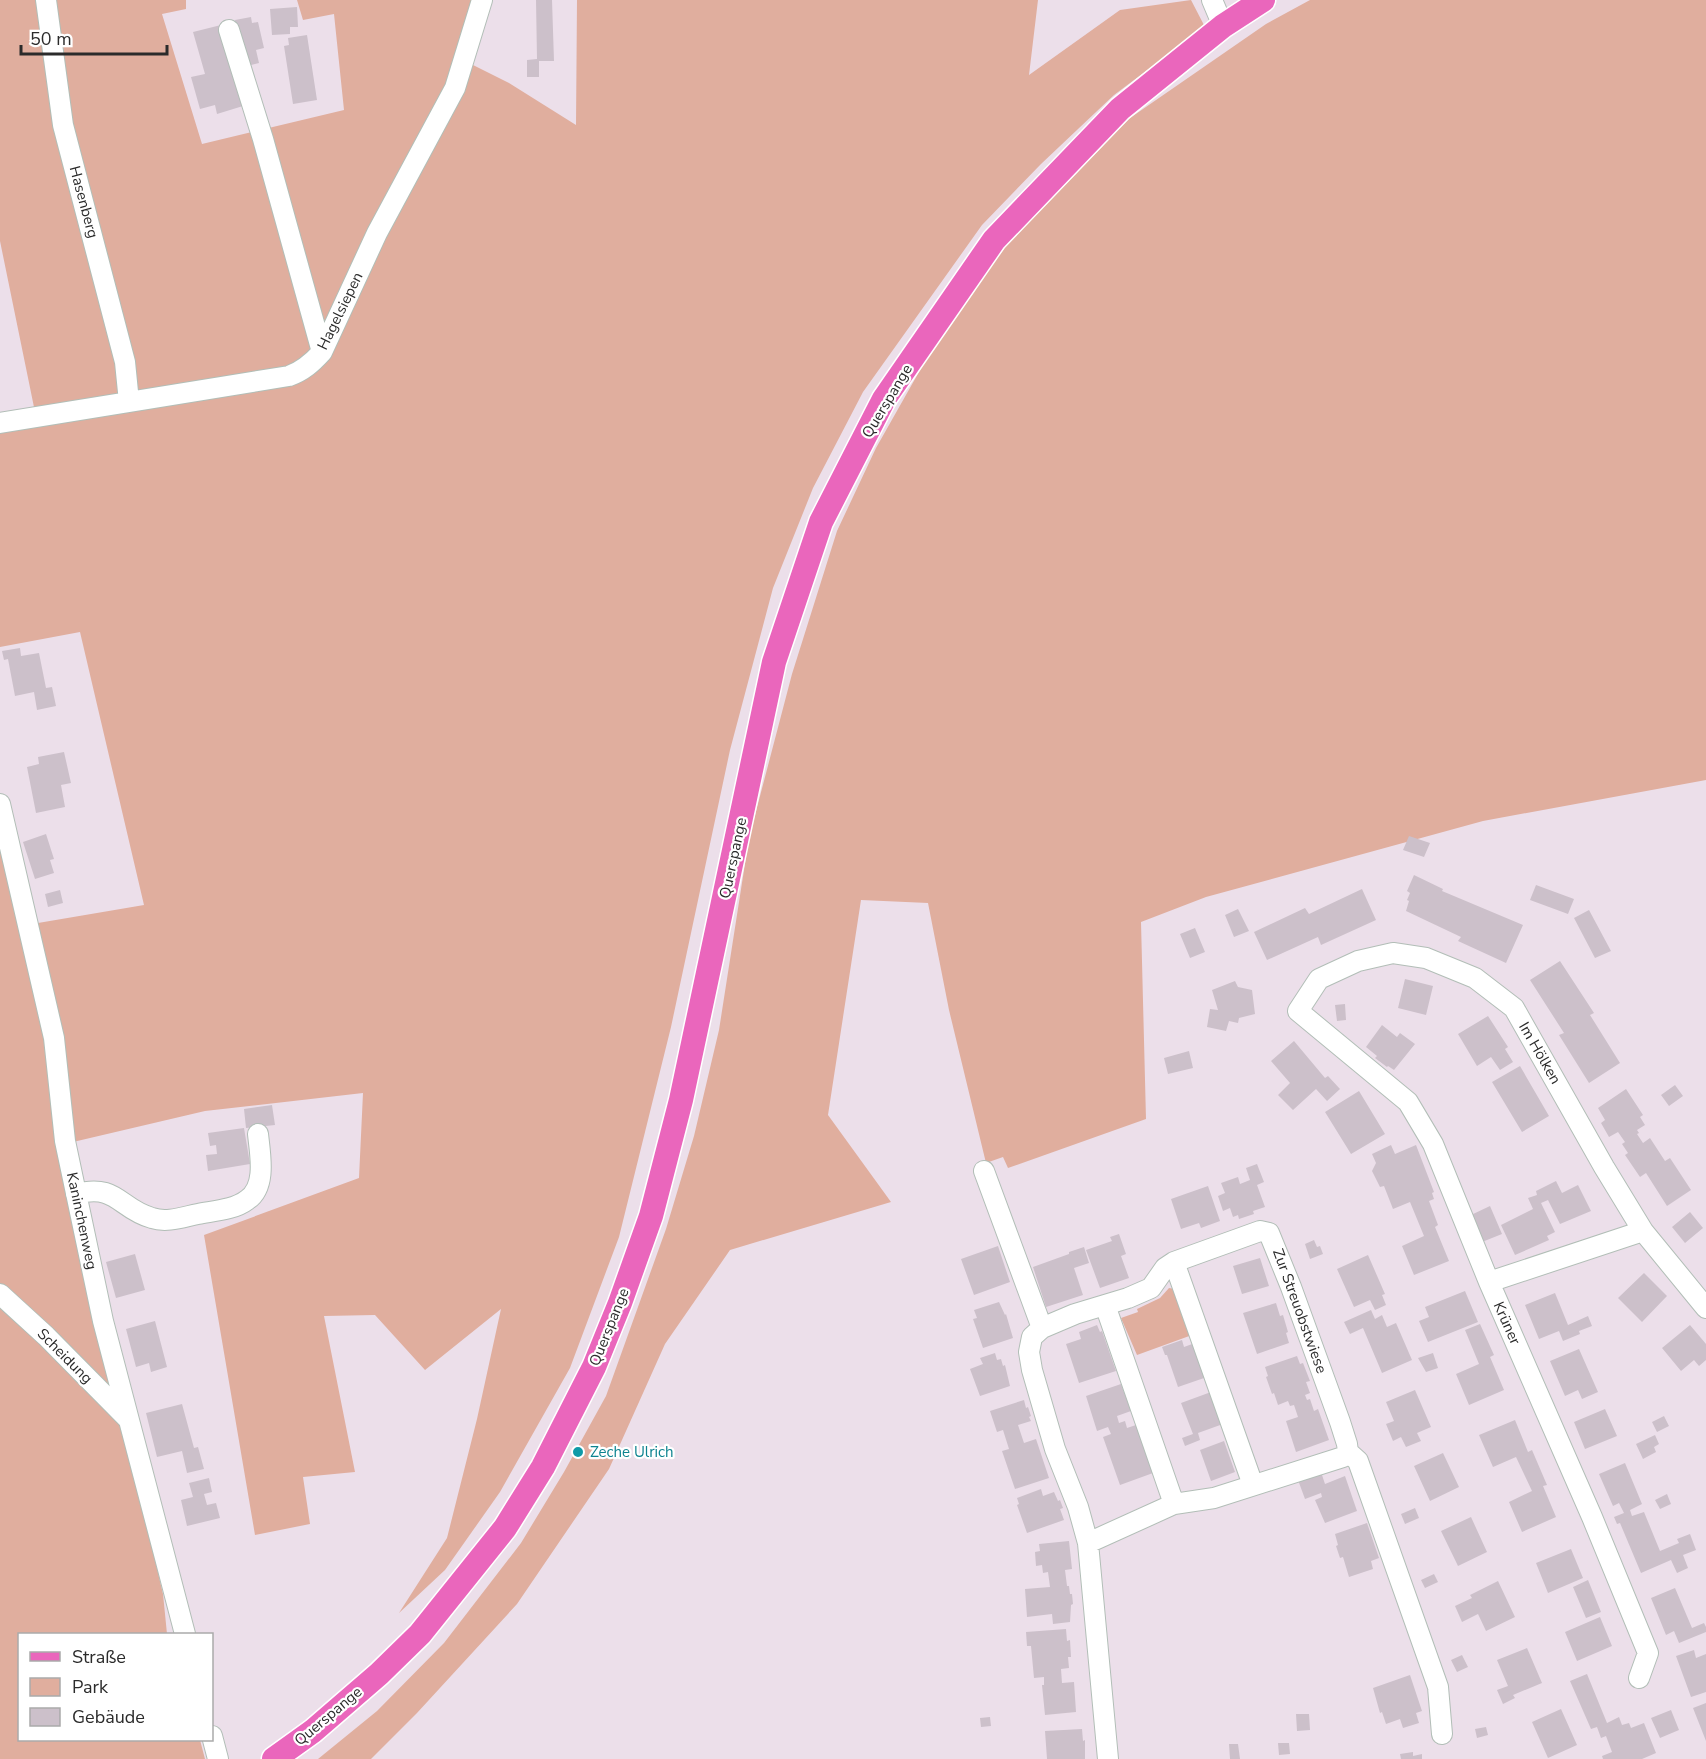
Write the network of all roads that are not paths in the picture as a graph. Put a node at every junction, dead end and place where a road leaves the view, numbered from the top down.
1 (46, 0) edge
2 (482, 0) edge
3 (1212, 0) edge
4 (1263, 0) edge
5 (1223, 26) junction
6 (229, 30) dead end
7 (322, 352) junction
8 (129, 402) junction
9 (0, 423) edge
10 (0, 804) edge
11 (1298, 1011) joint
12 (258, 1134) dead end
13 (984, 1171) dead end
14 (76, 1194) junction
15 (1643, 1231) junction
16 (1174, 1262) junction
17 (1489, 1282) junction
18 (0, 1294) edge
19 (1105, 1305) junction
20 (1706, 1308) edge
21 (1042, 1328) junction
22 (128, 1419) junction
23 (1348, 1452) junction
24 (1253, 1485) junction
25 (1174, 1504) junction
26 (1088, 1543) junction
27 (184, 1633) edge
28 (1639, 1678) dead end
29 (1442, 1734) dead end
30 (213, 1740) edge
31 (283, 1755) edge
32 (218, 1759) edge
33 (1108, 1759) edge

1 - 8 street, Hasenberg
2 - 7 street, Hagelsiepen
3 - 5 street
4 - 5 main road, Querspange
5 - 31 main road, Querspange
6 - 7 street
7 - 8 street, Hagelsiepen
8 - 9 street, Hagelsiepen
10 - 14 street, Kaninchenweg
11 - 15 street, Im Hölken
11 - 17 street, Krüner
12 - 14 street
13 - 21 street
14 - 22 street, Kaninchenweg
15 - 17 street
15 - 20 street, Im Hölken
16 - 19 street, Zur Streuobstwiese
16 - 23 street, Zur Streuobstwiese
16 - 24 street
17 - 28 street, Krüner
18 - 22 street, Scheidung
19 - 21 street, Zur Streuobstwiese
19 - 25 street
21 - 26 street
22 - 27 street, Kaninchenweg
23 - 24 street
23 - 29 street, Zur Streuobstwiese
24 - 25 street
25 - 26 street
26 - 33 street
30 - 32 street

